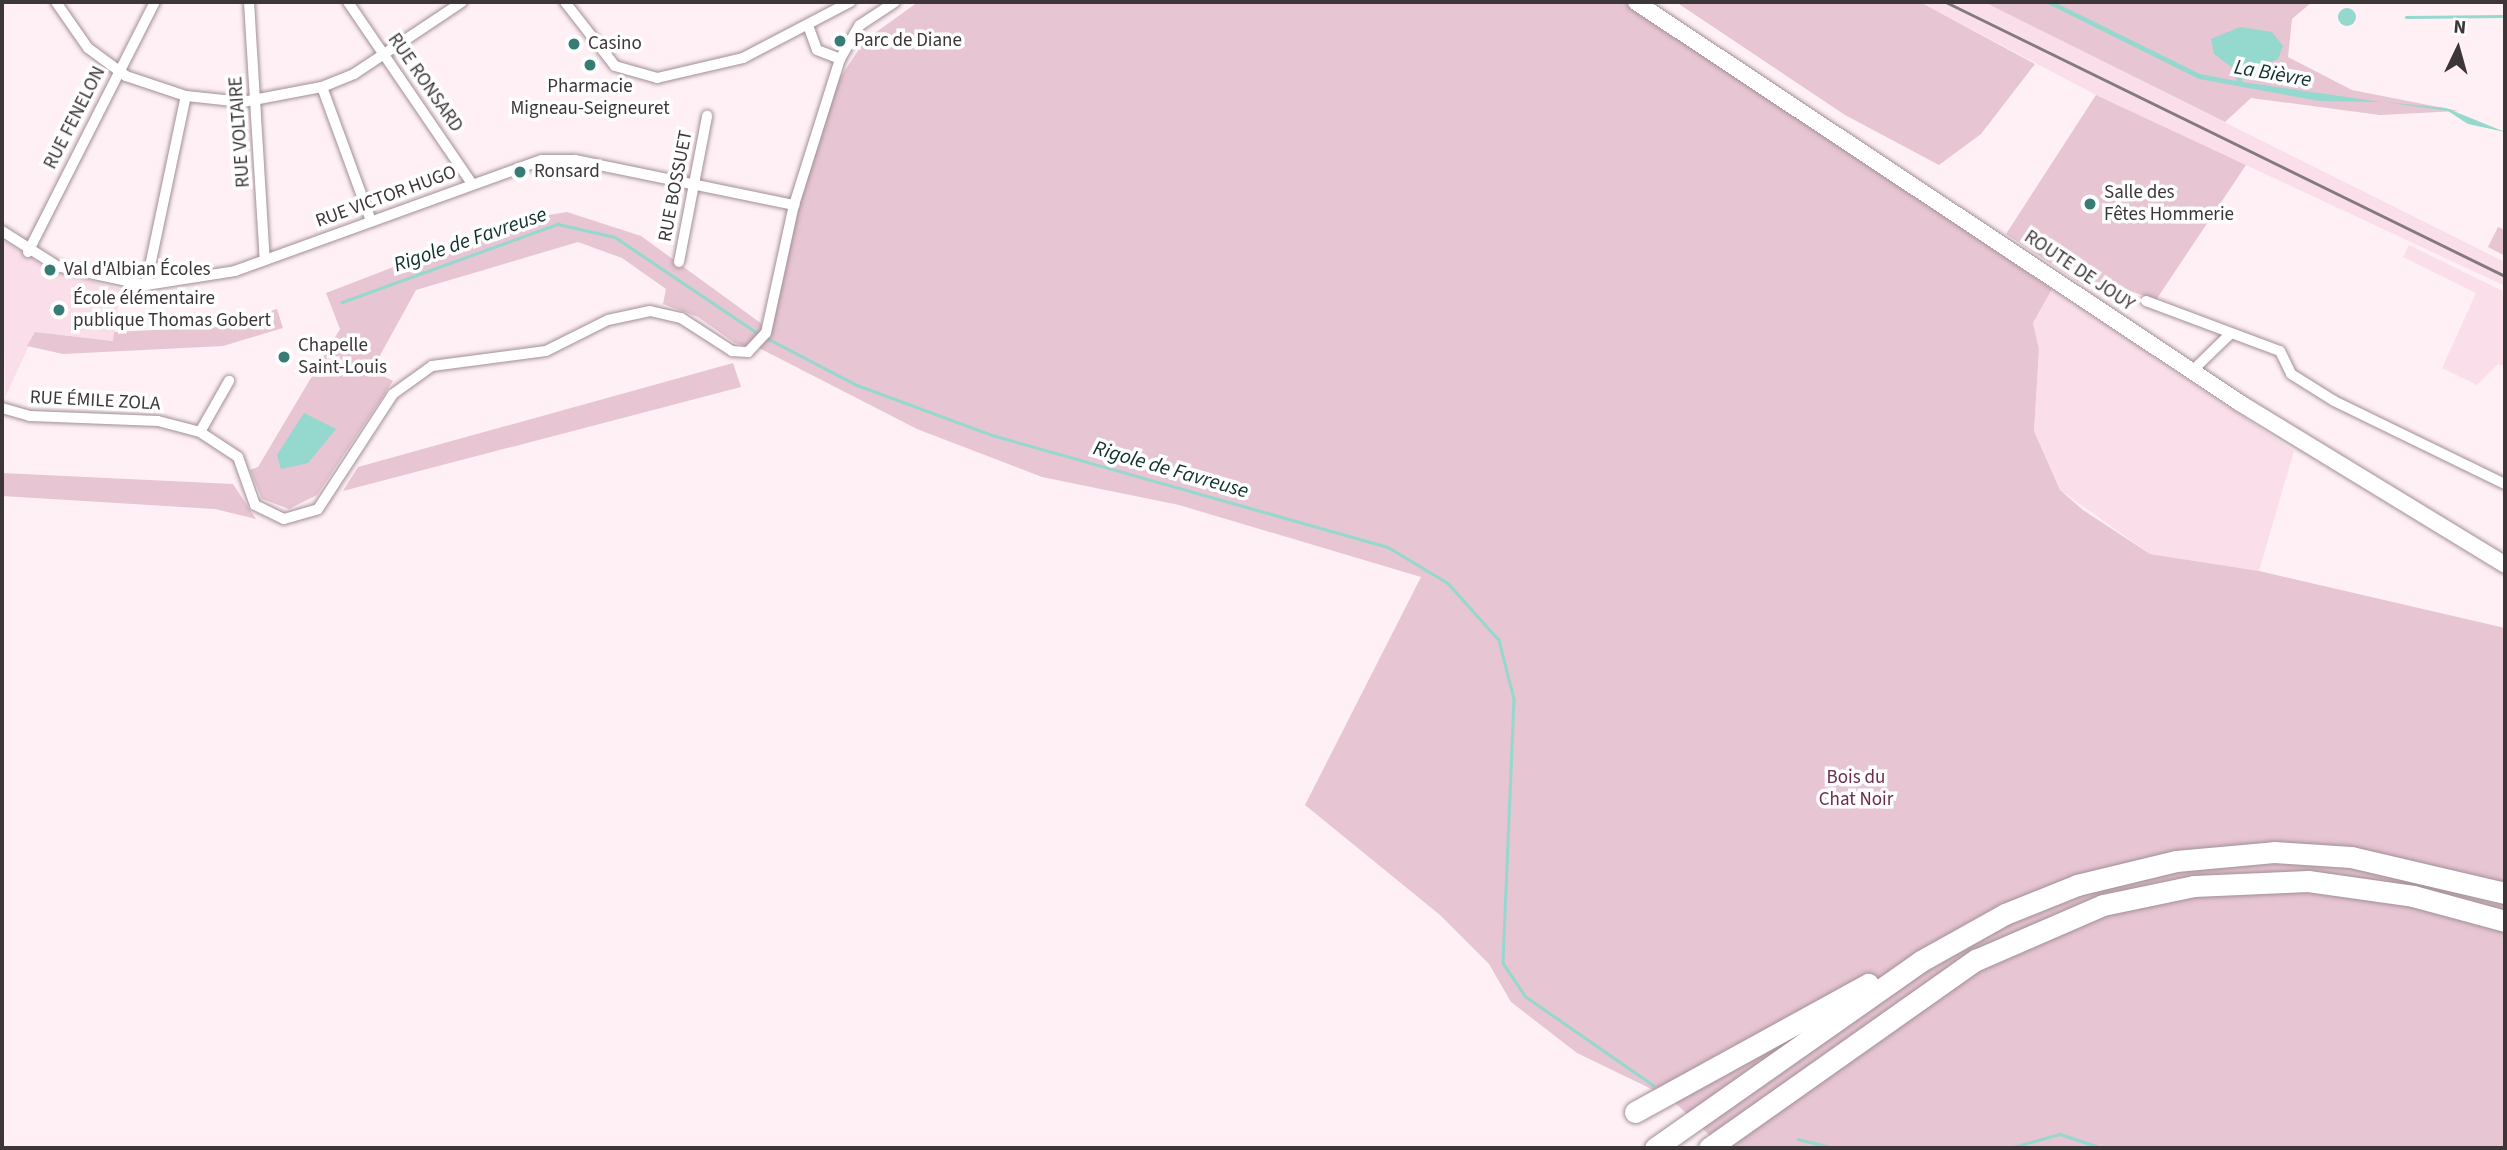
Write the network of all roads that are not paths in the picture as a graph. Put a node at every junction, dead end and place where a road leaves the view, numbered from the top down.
1 (56, 2) edge
2 (155, 2) edge
3 (249, 2) edge
4 (348, 2) edge
5 (463, 2) edge
6 (565, 2) edge
7 (850, 2) edge
8 (895, 2) edge
9 (1636, 2) edge
10 (809, 28) junction
11 (385, 56) junction
12 (840, 59) junction
13 (118, 71) junction
14 (322, 87) junction
15 (186, 96) junction
16 (255, 100) junction
17 (707, 116) dead end
18 (472, 184) junction
19 (695, 184) junction
20 (794, 205) junction
21 (371, 221) junction
22 (2, 231) edge
23 (27, 252) junction
24 (265, 260) junction
25 (680, 262) dead end
26 (146, 285) junction
27 (2146, 300) dead end
28 (2230, 334) junction
29 (2192, 371) junction
30 (229, 381) dead end
31 (2, 408) edge
32 (200, 432) junction
33 (2505, 484) edge
34 (2503, 560) edge
35 (2505, 893) edge
36 (2505, 921) edge
37 (1921, 961) junction
38 (1635, 1112) dead end
39 (1655, 1148) edge
40 (1709, 1148) edge

1 - 13 street
2 - 13 street, RUE FENELON
3 - 16 street, RUE VOLTAIRE
4 - 11 street, RUE RONSARD
5 - 11 street
6 - 10 street
7 - 10 street
8 - 12 street
9 - 29 main road, ROUTE DE JOUY
10 - 12 street
11 - 14 street
11 - 18 street, RUE RONSARD
12 - 20 street
13 - 15 street
13 - 23 street, RUE FENELON
14 - 16 street
14 - 21 street
15 - 16 street
15 - 26 street
16 - 24 street, RUE VOLTAIRE
17 - 19 street, RUE BOSSUET
18 - 19 street, RUE VICTOR HUGO
18 - 21 street, RUE VICTOR HUGO
19 - 20 street, RUE VICTOR HUGO
19 - 25 street, RUE BOSSUET
20 - 32 street, RUE ÉMILE ZOLA
21 - 24 street, RUE VICTOR HUGO
22 - 23 street, RUE VICTOR HUGO
23 - 26 street, RUE VICTOR HUGO
24 - 26 street, RUE VICTOR HUGO
27 - 28 street
28 - 29 street
28 - 33 street
29 - 34 main road, ROUTE DE JOUY
30 - 32 street
31 - 32 street, RUE ÉMILE ZOLA
35 - 37 highway
36 - 40 highway
37 - 38 highway
37 - 39 highway

